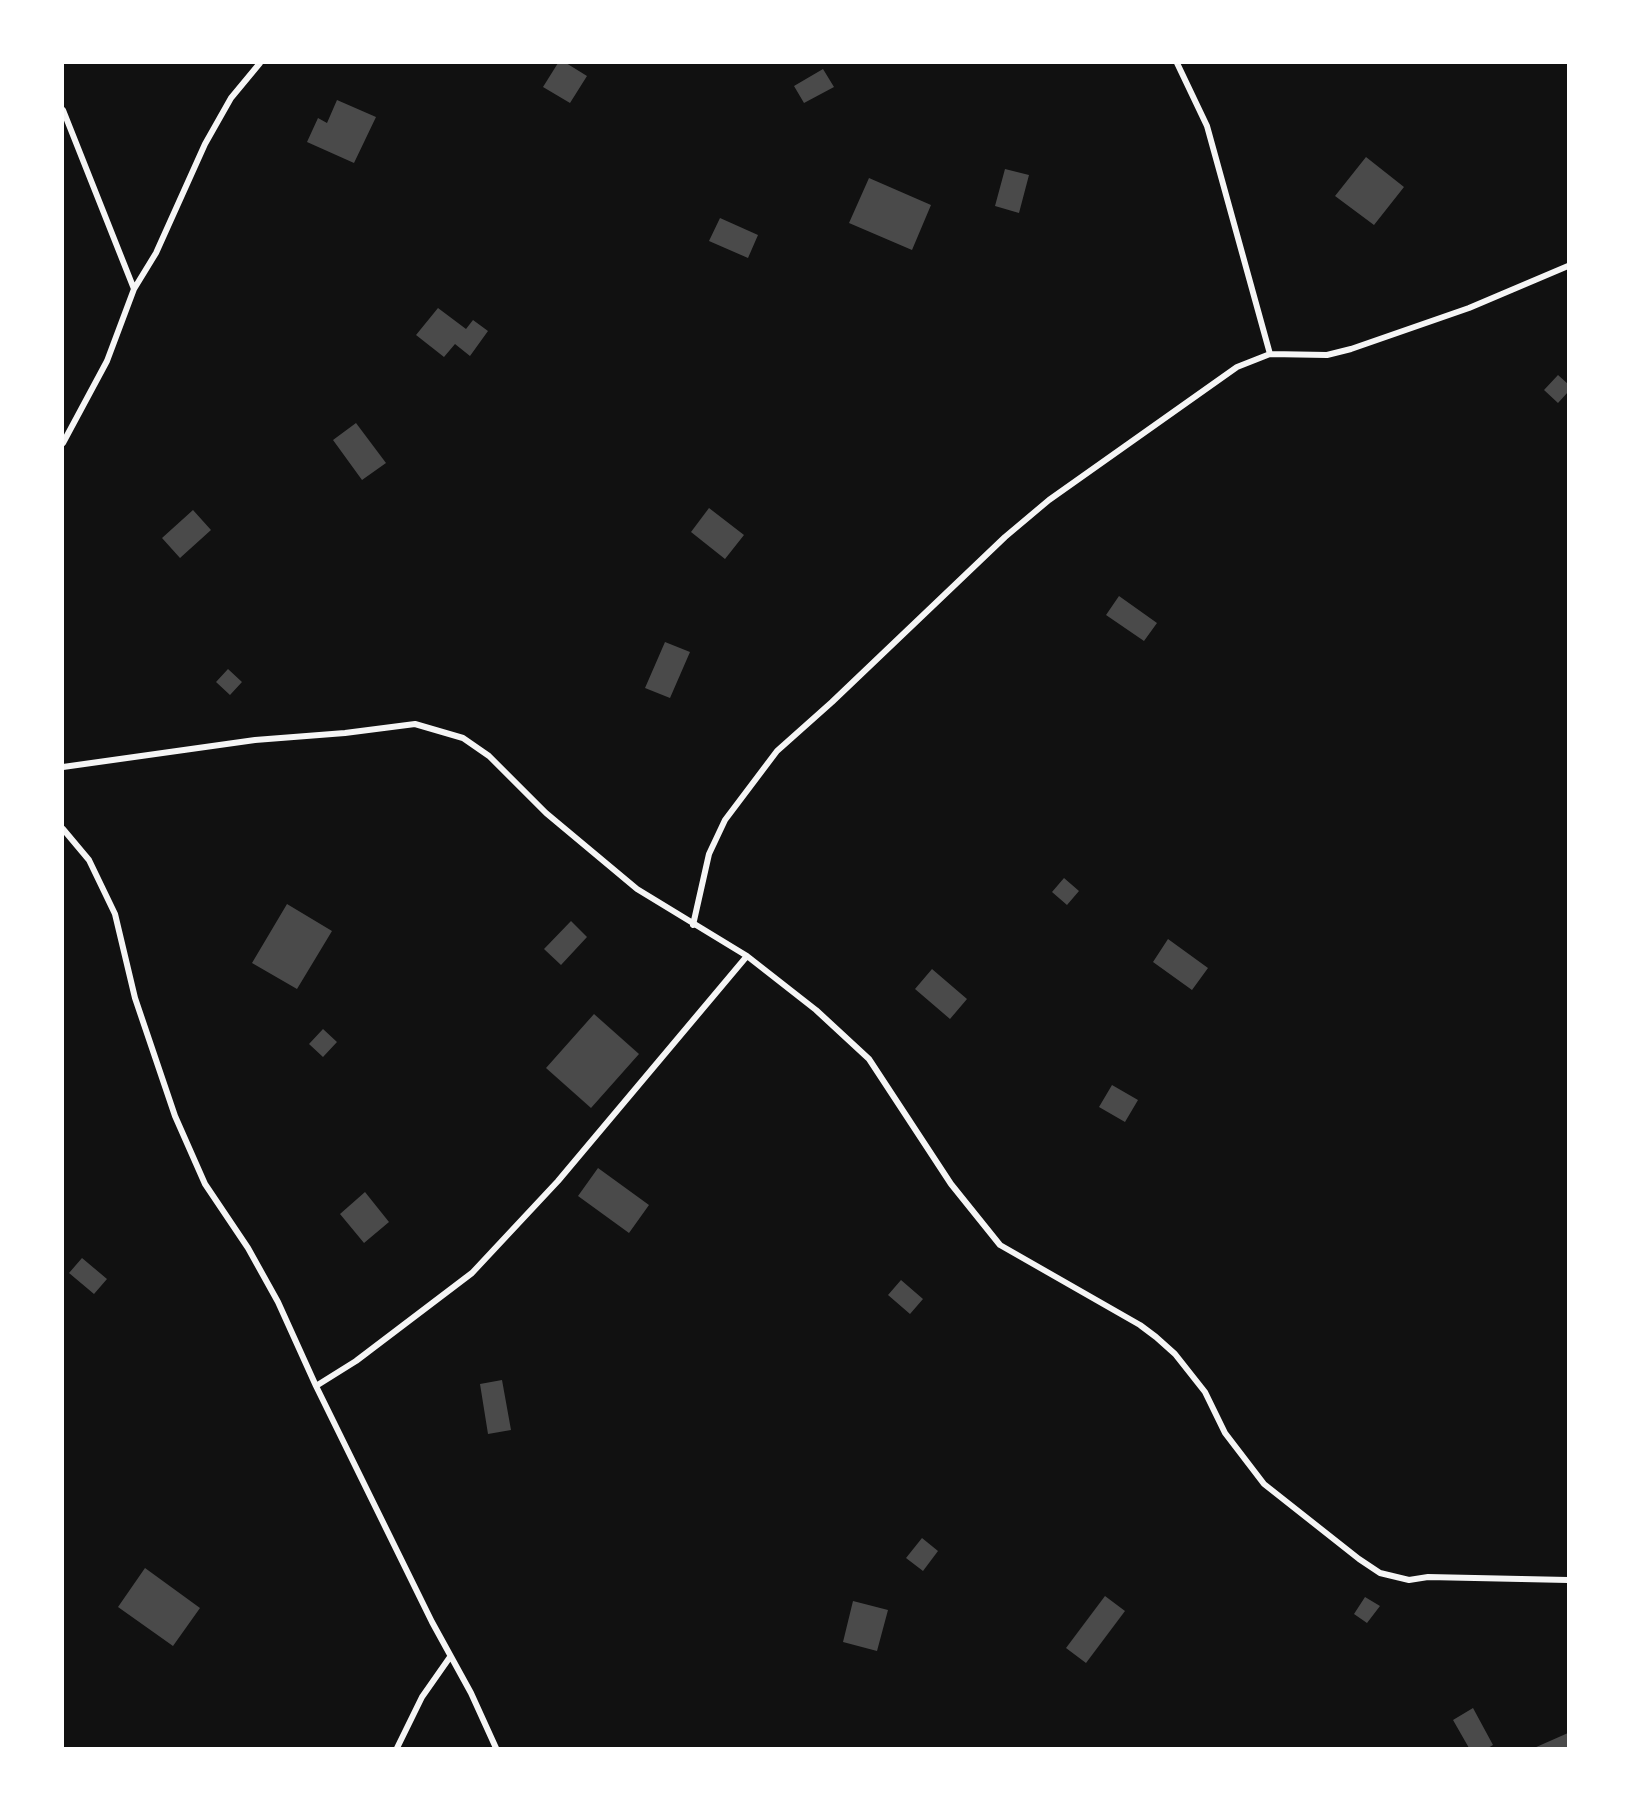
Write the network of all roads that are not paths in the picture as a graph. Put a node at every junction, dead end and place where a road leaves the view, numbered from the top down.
1 (260, 63) edge
2 (1177, 63) edge
3 (63, 110) edge
4 (1568, 266) edge
5 (134, 289) junction
6 (1270, 354) junction
7 (63, 443) edge
8 (63, 767) edge
9 (63, 829) edge
10 (693, 925) junction
11 (747, 956) junction
12 (316, 1386) junction
13 (1568, 1580) edge
14 (450, 1657) junction
15 (397, 1748) edge
16 (496, 1748) edge

1 - 5 street
2 - 6 street
3 - 5 street
4 - 6 street
5 - 7 street
6 - 10 street
8 - 10 street
9 - 12 street
10 - 11 street
11 - 12 street
11 - 13 street
12 - 14 street
14 - 15 street
14 - 16 street

